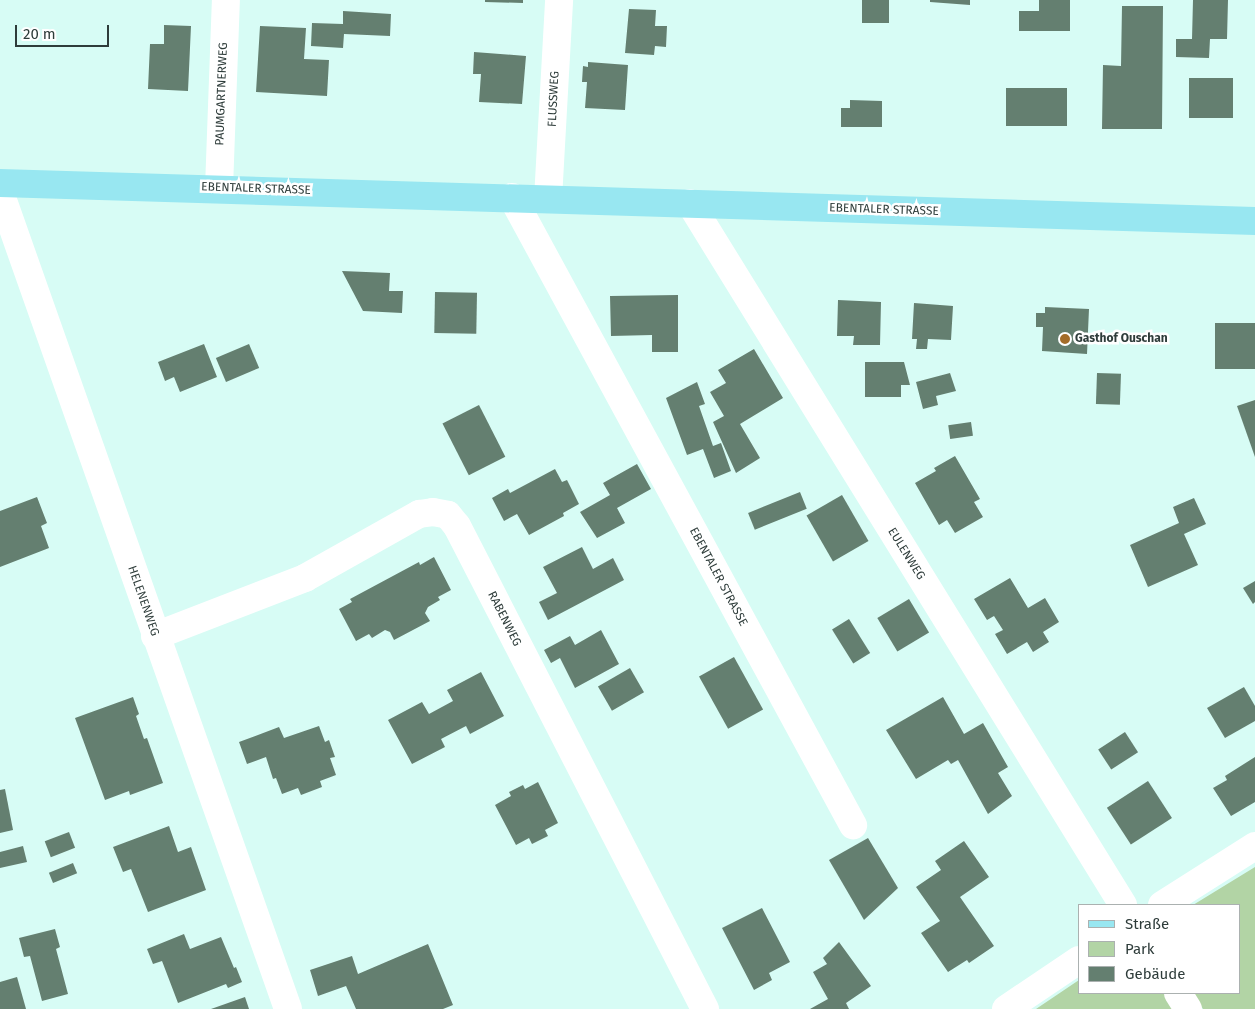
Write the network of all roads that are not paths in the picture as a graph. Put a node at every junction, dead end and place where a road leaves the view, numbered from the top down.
1 (226, 0) edge
2 (559, 0) edge
3 (0, 183) edge
4 (219, 188) junction
5 (0, 192) edge
6 (512, 197) junction
7 (548, 199) junction
8 (690, 203) junction
9 (1255, 221) edge
10 (155, 636) junction
11 (853, 825) dead end
12 (1255, 846) edge
13 (1122, 904) edge
14 (1164, 904) edge
15 (1078, 961) edge
16 (1179, 994) edge
17 (288, 1009) edge
18 (705, 1009) edge
19 (1006, 1009) edge
20 (1188, 1009) edge

1 - 4 street, PAUMGARTNERWEG
2 - 7 street, FLUSSWEG
3 - 4 main road, EBENTALER STRASSE
4 - 6 main road, EBENTALER STRASSE
5 - 10 street, HELENENWEG
6 - 7 main road, EBENTALER STRASSE
6 - 11 street, EBENTALER STRASSE
7 - 8 main road, EBENTALER STRASSE
8 - 9 main road, EBENTALER STRASSE
8 - 13 street, EULENWEG
10 - 17 street, HELENENWEG
10 - 18 street, RABENWEG
12 - 14 street
15 - 19 street
16 - 20 street

